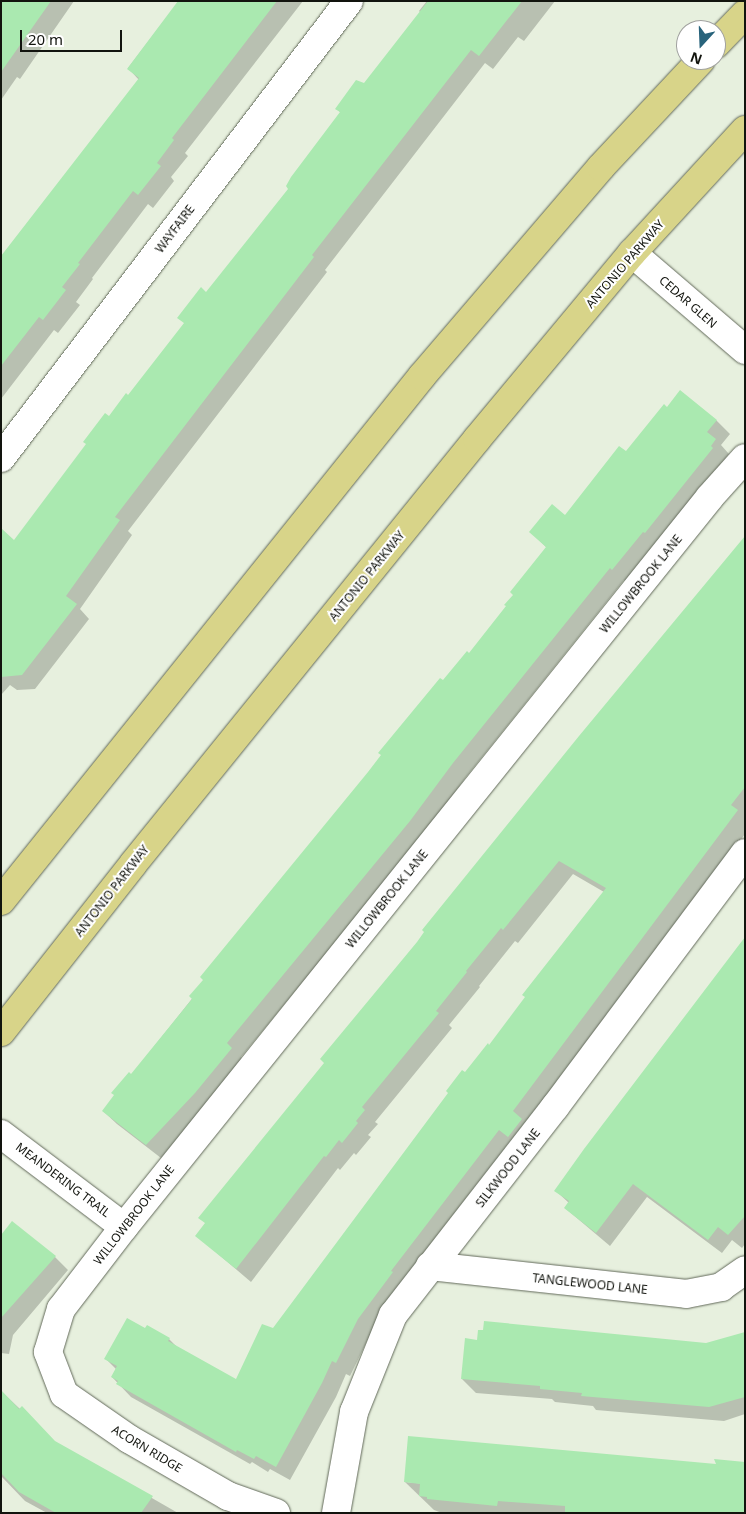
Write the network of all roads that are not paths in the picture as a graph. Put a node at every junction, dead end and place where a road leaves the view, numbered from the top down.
1 (349, 1) edge
2 (745, 14) edge
3 (726, 34) edge
4 (692, 70) edge
5 (745, 130) edge
6 (632, 253) junction
7 (745, 350) edge
8 (1, 458) edge
9 (745, 458) edge
10 (745, 853) edge
11 (1, 901) edge
12 (1, 1032) edge
13 (1, 1134) edge
14 (124, 1227) junction
15 (430, 1266) junction
16 (745, 1270) edge
17 (48, 1352) joint
18 (276, 1513) edge
19 (336, 1513) edge

1 - 8 street, WAYFAIRE
2 - 3 main road
4 - 11 main road
5 - 6 main road, ANTONIO PARKWAY
6 - 7 street, CEDAR GLEN
6 - 12 main road, ANTONIO PARKWAY
9 - 14 street, WILLOWBROOK LANE
10 - 15 street, SILKWOOD LANE
13 - 14 street, MEANDERING TRAIL
14 - 17 street, WILLOWBROOK LANE
15 - 16 street, TANGLEWOOD LANE
15 - 19 street, SILKWOOD LANE
17 - 18 street, ACORN RIDGE

